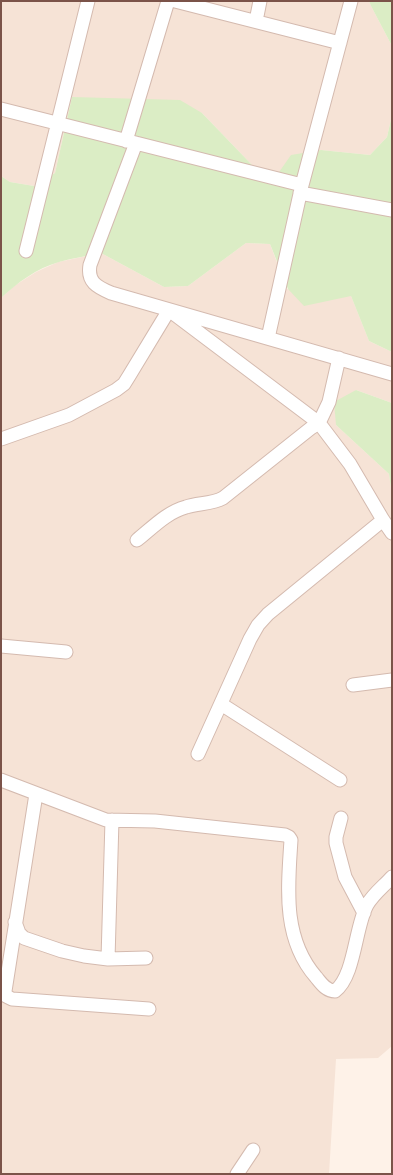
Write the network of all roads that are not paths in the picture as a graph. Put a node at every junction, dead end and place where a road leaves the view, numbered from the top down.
1 (88, 1) edge
2 (168, 1) edge
3 (175, 1) edge
4 (260, 1) edge
5 (351, 1) edge
6 (256, 21) junction
7 (340, 43) junction
8 (1, 109) edge
9 (57, 123) junction
10 (131, 142) junction
11 (301, 189) junction
12 (392, 210) edge
13 (26, 250) dead end
14 (169, 310) junction
15 (268, 338) junction
16 (339, 358) junction
17 (392, 374) edge
18 (318, 423) junction
19 (1, 439) edge
20 (383, 520) junction
21 (392, 533) edge
22 (137, 540) dead end
23 (1, 646) edge
24 (66, 652) dead end
25 (392, 680) edge
26 (353, 685) dead end
27 (220, 704) junction
28 (198, 754) dead end
29 (1, 780) edge
30 (340, 780) dead end
31 (36, 794) junction
32 (340, 818) dead end
33 (112, 820) junction
34 (392, 877) edge
35 (364, 913) junction
36 (15, 922) junction
37 (146, 958) dead end
38 (108, 959) junction
39 (149, 1009) dead end
40 (253, 1150) dead end
41 (237, 1174) edge

1 - 9 street
2 - 10 street
3 - 6 street
4 - 6 street
5 - 7 street
6 - 7 street
7 - 11 street
8 - 9 street
9 - 10 street
9 - 13 street
10 - 11 street
10 - 14 street
11 - 12 street
11 - 15 street
14 - 15 street
14 - 18 street
14 - 19 street
15 - 16 street
16 - 17 street
16 - 18 street
18 - 20 street
18 - 22 street
20 - 21 street
20 - 27 street
23 - 24 street
25 - 26 street
27 - 28 street
27 - 30 street
29 - 31 street
31 - 33 street
31 - 36 street
32 - 35 street
33 - 35 street
33 - 38 street
34 - 35 street
36 - 38 street
36 - 39 street
37 - 38 street
40 - 41 street

